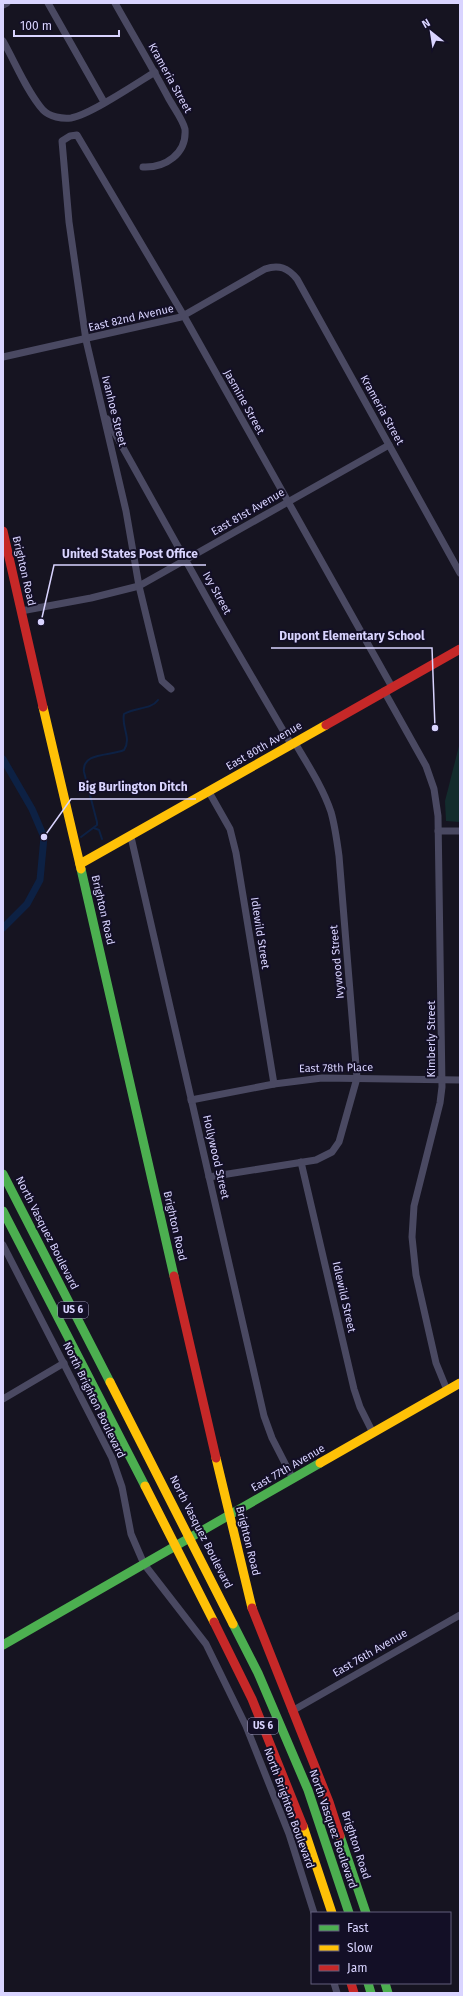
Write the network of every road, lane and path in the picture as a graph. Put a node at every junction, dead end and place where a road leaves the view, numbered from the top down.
1 (7, 3) edge
2 (48, 3) edge
3 (115, 3) edge
4 (3, 5) edge
5 (3, 41) edge
6 (155, 72) junction
7 (104, 102) junction
8 (70, 136) joint
9 (143, 167) dead end
10 (278, 266) joint
11 (184, 316) junction
12 (86, 340) junction
13 (3, 357) edge
14 (102, 410) junction
15 (389, 445) junction
16 (288, 502) junction
17 (3, 531) edge
18 (186, 561) junction
19 (460, 573) edge
20 (139, 586) junction
21 (21, 610) junction
22 (460, 649) edge
23 (171, 689) dead end
24 (388, 689) junction
25 (293, 744) junction
26 (209, 792) junction
27 (438, 831) junction
28 (460, 831) edge
29 (130, 837) junction
30 (80, 864) junction
31 (357, 1078) junction
32 (442, 1080) junction
33 (460, 1080) edge
34 (274, 1084) junction
35 (191, 1100) junction
36 (301, 1162) junction
37 (3, 1174) edge
38 (209, 1177) junction
39 (3, 1211) edge
40 (3, 1245) edge
41 (64, 1363) junction
42 (460, 1383) edge
43 (448, 1390) junction
44 (3, 1399) edge
45 (373, 1432) junction
46 (293, 1479) junction
47 (229, 1515) junction
48 (190, 1538) junction
49 (175, 1546) junction
50 (144, 1564) junction
51 (460, 1614) edge
52 (3, 1645) edge
53 (292, 1711) junction
54 (314, 1912) edge
55 (332, 1912) edge
56 (349, 1912) edge
57 (366, 1912) edge

1 - 4 street
2 - 7 street
3 - 6 street, Krameria Street
5 - 7 street
6 - 7 street
6 - 9 street, Krameria Street
8 - 11 street, Jasmine Street
8 - 12 street, Ivanhoe Street
10 - 11 street, East 82nd Avenue
10 - 15 street, Krameria Street
11 - 12 street, East 82nd Avenue
11 - 16 street, Jasmine Street
12 - 13 street, East 82nd Avenue
12 - 14 street, Ivanhoe Street
14 - 18 street, Ivy Street
14 - 20 street, Ivanhoe Street
15 - 16 street, East 81st Avenue
15 - 19 street, Krameria Street
16 - 18 street, East 81st Avenue
16 - 24 street, Jasmine Street
17 - 21 main road, Brighton Road
18 - 20 street, East 81st Avenue
18 - 25 street, Ivy Street
20 - 21 street, East 81st Avenue
20 - 23 street, Ivanhoe Street
21 - 30 main road, Brighton Road
22 - 24 main road, East 80th Avenue
24 - 25 main road, East 80th Avenue
24 - 27 street, Kimberly Street
25 - 26 main road, East 80th Avenue
25 - 31 street, Ivywood Street
26 - 29 main road, East 80th Avenue
26 - 34 street, Idlewild Street
27 - 28 street
27 - 32 street, Kimberly Street
29 - 30 main road, East 80th Avenue
29 - 35 street, Hollywood Street
30 - 47 main road, Brighton Road
31 - 32 street, East 78th Place
31 - 34 street, East 78th Place
31 - 36 street, Ivywood Street
32 - 33 street, East 78th Place
32 - 43 street, Kimberly Street
34 - 35 street, East 78th Place
35 - 38 street, Hollywood Street
36 - 38 street, Ivywood Street
36 - 45 street, Idlewild Street
37 - 48 main road, North Vasquez Boulevard / US 6
38 - 46 street, Hollywood Street
39 - 49 main road, US 6
40 - 41 street, North Brighton Boulevard
41 - 44 street
41 - 50 street, North Brighton Boulevard
42 - 43 main road, East 77th Avenue
43 - 45 main road, East 77th Avenue
45 - 46 main road, East 77th Avenue
46 - 47 main road, East 77th Avenue
47 - 48 main road, East 77th Avenue
47 - 53 main road, Brighton Road
48 - 49 main road, East 77th Avenue
48 - 56 main road, North Vasquez Boulevard / US 6
49 - 50 main road, East 77th Avenue
49 - 55 main road, US 6
50 - 52 main road, East 77th Avenue
50 - 54 street, North Brighton Boulevard
51 - 53 street, East 76th Avenue
53 - 57 main road, Brighton Road

